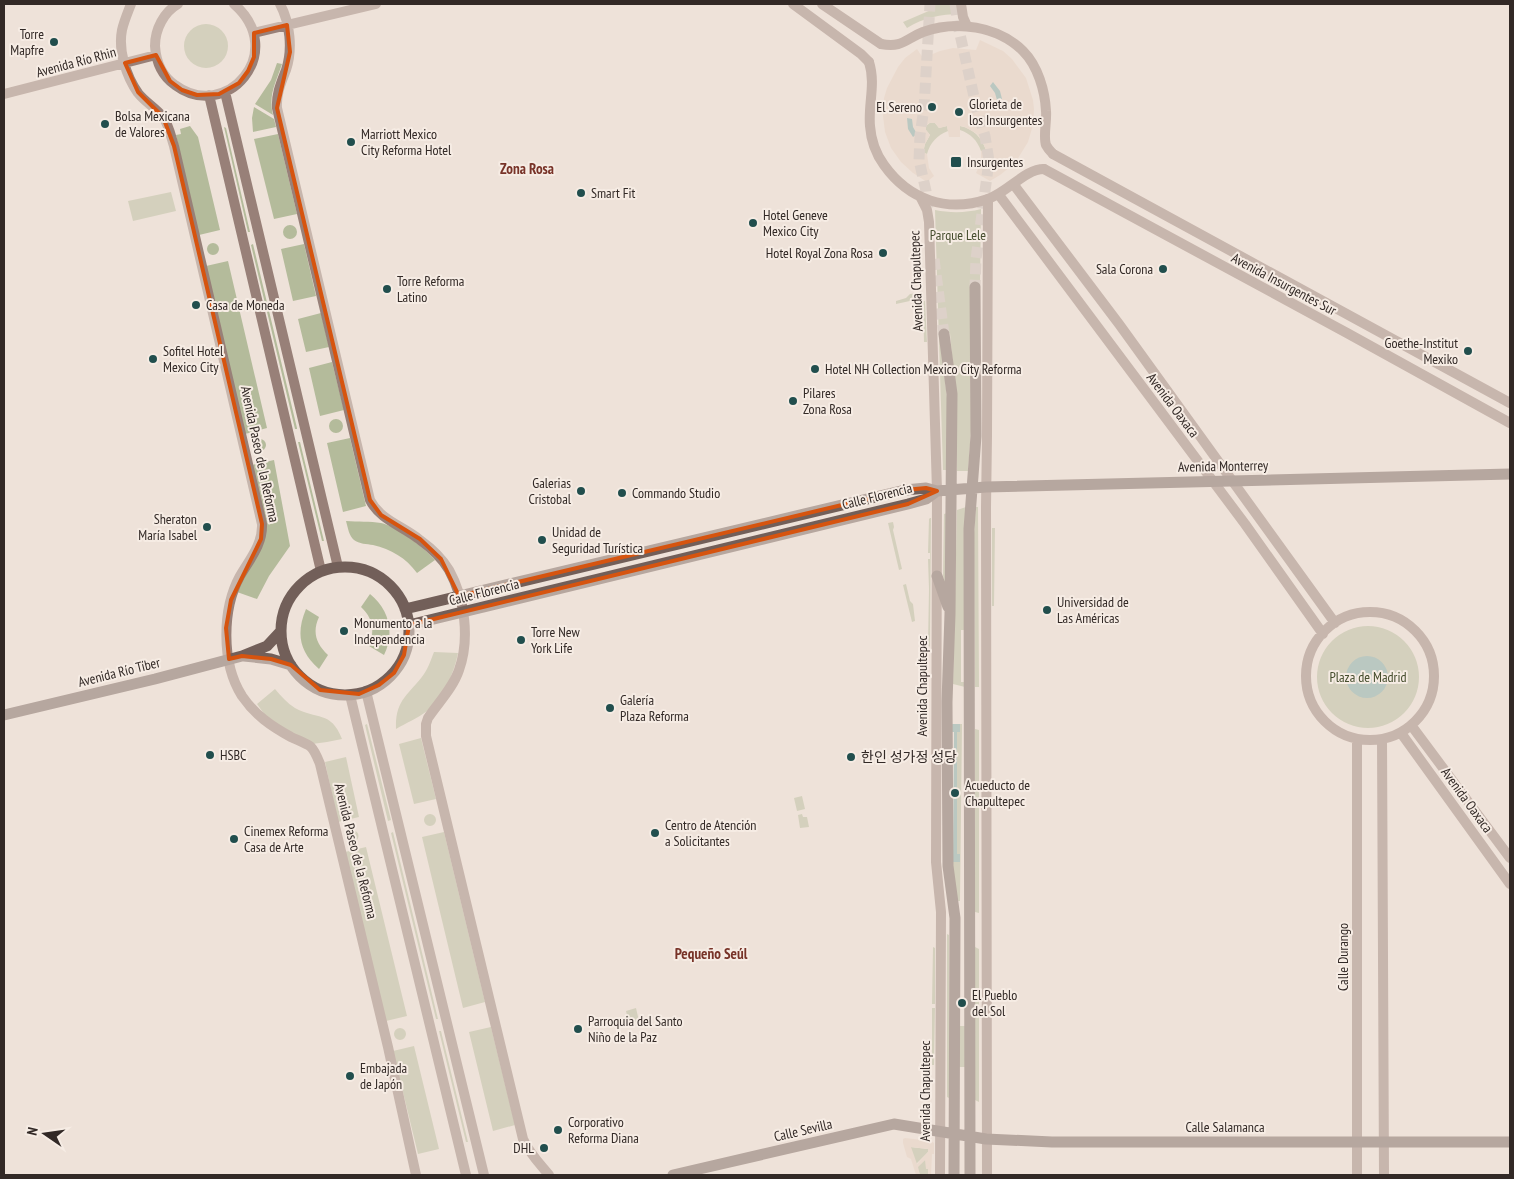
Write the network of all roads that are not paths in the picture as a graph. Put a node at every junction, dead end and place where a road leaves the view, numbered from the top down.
1 (131, 4) edge
2 (178, 4) edge
3 (234, 4) edge
4 (280, 4) edge
5 (376, 4) edge
6 (793, 4) edge
7 (822, 4) edge
8 (962, 6) edge
9 (287, 25) junction
10 (968, 26) junction
11 (254, 33) junction
12 (156, 56) junction
13 (125, 63) junction
14 (225, 92) junction
15 (4, 94) edge
16 (209, 95) junction
17 (1016, 188) junction
18 (921, 198) junction
19 (1002, 198) junction
20 (988, 204) junction
21 (976, 287) tunnel mouth
22 (944, 334) tunnel mouth
23 (1510, 403) edge
24 (1510, 423) edge
25 (1510, 474) edge
26 (1233, 481) junction
27 (1213, 482) junction
28 (986, 487) junction
29 (973, 488) junction
30 (952, 490) junction
31 (937, 491) junction
32 (338, 567) junction
33 (321, 571) junction
34 (937, 576) junction
35 (459, 596) junction
36 (405, 609) junction
37 (463, 613) junction
38 (950, 614) junction
39 (1335, 623) junction
40 (409, 626) junction
41 (281, 631) junction
42 (1323, 634) junction
43 (242, 656) junction
44 (229, 659) junction
45 (291, 665) junction
46 (366, 692) junction
47 (350, 695) junction
48 (4, 715) edge
49 (1411, 726) junction
50 (1401, 733) junction
51 (1357, 739) junction
52 (1382, 739) junction
53 (942, 786) junction
54 (1510, 858) edge
55 (1510, 884) edge
56 (940, 1131) junction
57 (954, 1133) junction
58 (970, 1136) junction
59 (986, 1139) junction
60 (1356, 1142) junction
61 (1384, 1142) junction
62 (1510, 1142) edge
63 (954, 1160) junction
64 (416, 1175) edge
65 (466, 1175) edge
66 (484, 1175) edge
67 (549, 1175) edge
68 (673, 1175) edge
69 (940, 1175) edge
70 (947, 1175) edge
71 (954, 1175) edge
72 (970, 1175) edge
73 (986, 1175) edge
74 (1356, 1175) edge
75 (1384, 1175) edge

1 - 13 main road, Avenida Paseo de la Reforma
2 - 12 main road
3 - 11 main road
4 - 9 main road
5 - 9 main road
6 - 18 main road, bridge
7 - 10 main road, bridge
8 - 10 main road
9 - 11 main road
9 - 35 main road
10 - 23 main road, Avenida Insurgentes Sur, bridge
11 - 14 main road
12 - 13 main road, Avenida Río Rhin
12 - 16 main road
13 - 15 main road, Avenida Río Rhin
13 - 44 main road, Avenida Paseo de la Reforma
14 - 16 main road
14 - 32 main road
16 - 33 main road
17 - 19 main road, bridge
17 - 24 main road, Avenida Insurgentes Sur, bridge
17 - 26 main road, Avenida Oaxaca
18 - 20 main road, bridge
18 - 31 main road, Avenida Chapultepec
19 - 20 main road, bridge
19 - 27 main road, Avenida Oaxaca
20 - 28 main road
21 - 29 main road
22 - 30 main road, Avenida Chapultepec
25 - 26 main road, Avenida Monterrey
26 - 27 main road, Avenida Monterrey
26 - 39 main road, Avenida Oaxaca
27 - 28 main road, Avenida Monterrey
27 - 42 main road, Avenida Oaxaca
28 - 29 main road, Avenida Monterrey
28 - 59 main road
29 - 30 main road, Avenida Monterrey
29 - 58 main road
30 - 31 main road, Avenida Monterrey
30 - 38 main road, Avenida Chapultepec
31 - 34 main road, Avenida Chapultepec
31 - 35 main road, Calle Florencia
31 - 37 main road, Calle Florencia
32 - 33 main road
32 - 36 main road
33 - 41 main road
34 - 38 main road
34 - 53 main road, Avenida Chapultepec
35 - 36 main road, Calle Florencia
35 - 37 main road
36 - 40 main road
37 - 40 main road, Calle Florencia
37 - 67 main road
38 - 53 main road, Avenida Chapultepec
39 - 42 main road
39 - 49 main road
40 - 46 main road
41 - 43 main road, Avenida Río Tíber
41 - 45 main road
42 - 51 main road
43 - 44 main road, Avenida Río Tíber
43 - 45 main road, Avenida Río Tíber
44 - 48 main road, Avenida Río Tíber
44 - 64 main road, Avenida Paseo de la Reforma
45 - 47 main road
46 - 47 main road
46 - 66 main road
47 - 65 main road
49 - 50 main road
49 - 54 main road, Avenida Oaxaca
50 - 52 main road
50 - 55 main road, Avenida Oaxaca
51 - 52 main road
51 - 60 main road, Calle Durango
52 - 61 main road
53 - 56 main road, Avenida Chapultepec
53 - 57 main road, Avenida Chapultepec
56 - 57 main road, Calle Salamanca
56 - 68 main road, Calle Sevilla
56 - 69 main road, Avenida Chapultepec
57 - 58 main road, Calle Salamanca
57 - 63 main road, Avenida Chapultepec
58 - 59 main road, Calle Salamanca
58 - 72 main road
59 - 60 main road, Calle Salamanca
59 - 73 main road
60 - 61 main road, Calle Salamanca
60 - 74 main road, Calle Durango
61 - 62 main road, Calle Salamanca
61 - 75 main road
63 - 70 main road
63 - 71 main road, Avenida Chapultepec

